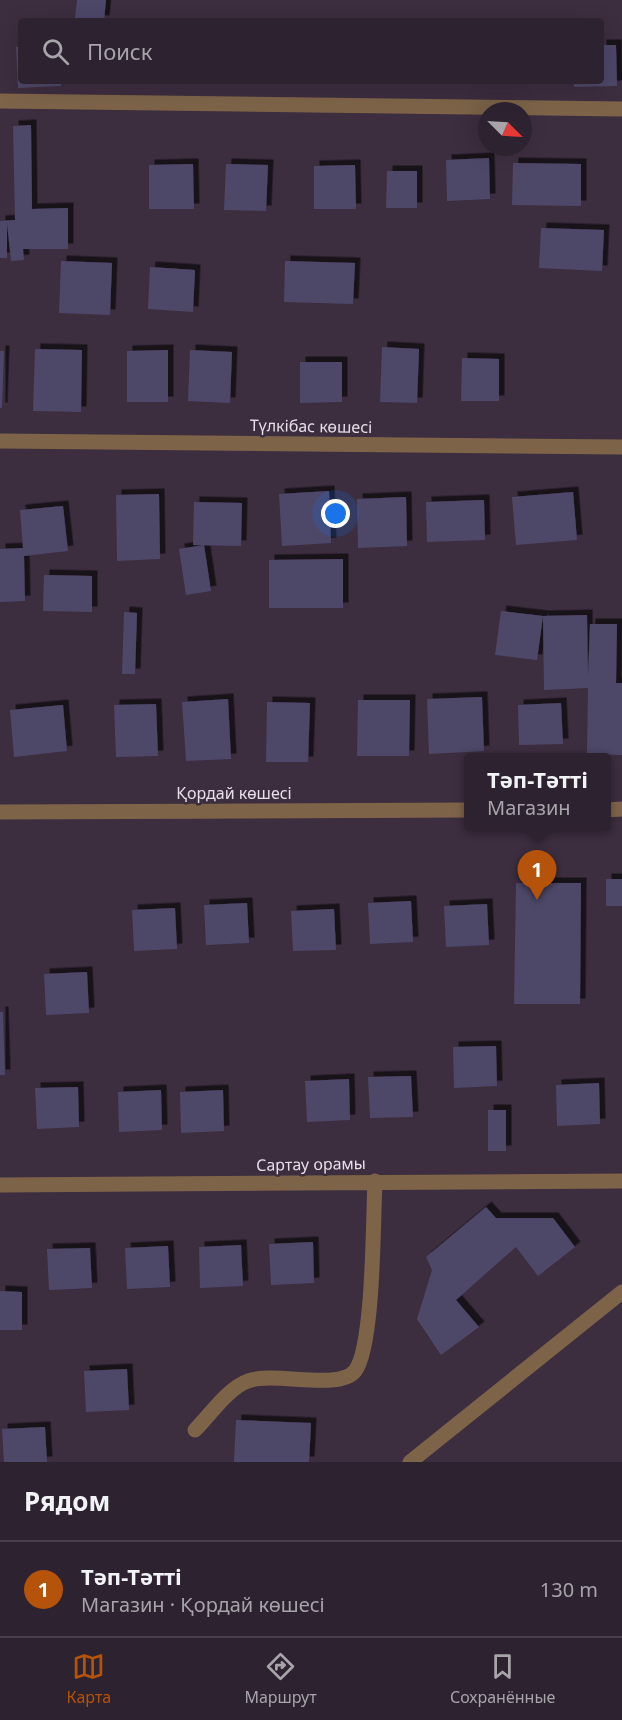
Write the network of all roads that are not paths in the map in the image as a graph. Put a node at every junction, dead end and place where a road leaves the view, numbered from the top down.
1 (0, 101) edge
2 (622, 109) edge
3 (0, 441) edge
4 (622, 447) edge
5 (464, 810) edge
6 (0, 812) edge
7 (375, 1181) junction
8 (622, 1181) edge
9 (0, 1185) edge
10 (622, 1292) edge
11 (195, 1430) dead end
12 (410, 1462) edge

1 - 2 street
3 - 4 street, Түлкібас көшесі
5 - 6 street, Қордай көшесі
7 - 8 street, Сартау орамы
7 - 9 street, Сартау орамы
7 - 11 street
10 - 12 street

